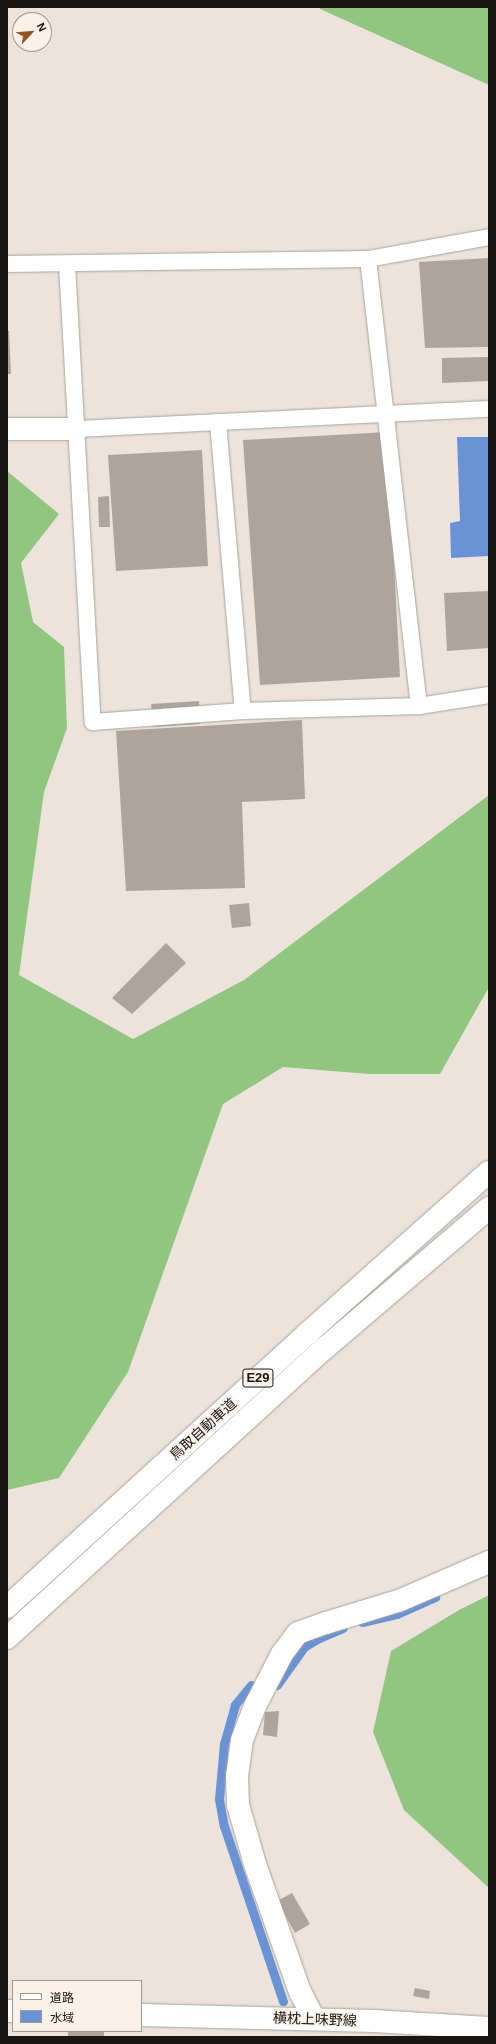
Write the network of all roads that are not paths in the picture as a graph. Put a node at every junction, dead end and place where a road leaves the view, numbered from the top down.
1 (489, 237) edge
2 (368, 259) junction
3 (7, 264) edge
4 (67, 264) junction
5 (489, 409) edge
6 (386, 414) junction
7 (218, 422) junction
8 (7, 429) edge
9 (77, 429) junction
10 (489, 695) edge
11 (419, 706) junction
12 (242, 711) junction
13 (489, 1172) edge
14 (489, 1208) edge
15 (489, 1562) edge
16 (7, 1607) edge
17 (7, 1638) edge
18 (142, 2014) edge
19 (314, 2019) junction
20 (489, 2028) edge

1 - 2 lane
2 - 4 lane
2 - 6 lane
3 - 4 lane
4 - 9 lane
5 - 6 lane
6 - 7 lane
6 - 11 lane
7 - 9 lane
7 - 12 lane
8 - 9 main road
9 - 12 lane
10 - 11 lane
11 - 12 lane
13 - 16 main road, 鳥取自動車道 / E29
14 - 17 main road, 鳥取自動車道 / E29
15 - 19 main road
18 - 19 main road, 横枕上味野線
19 - 20 main road, 横枕上味野線

